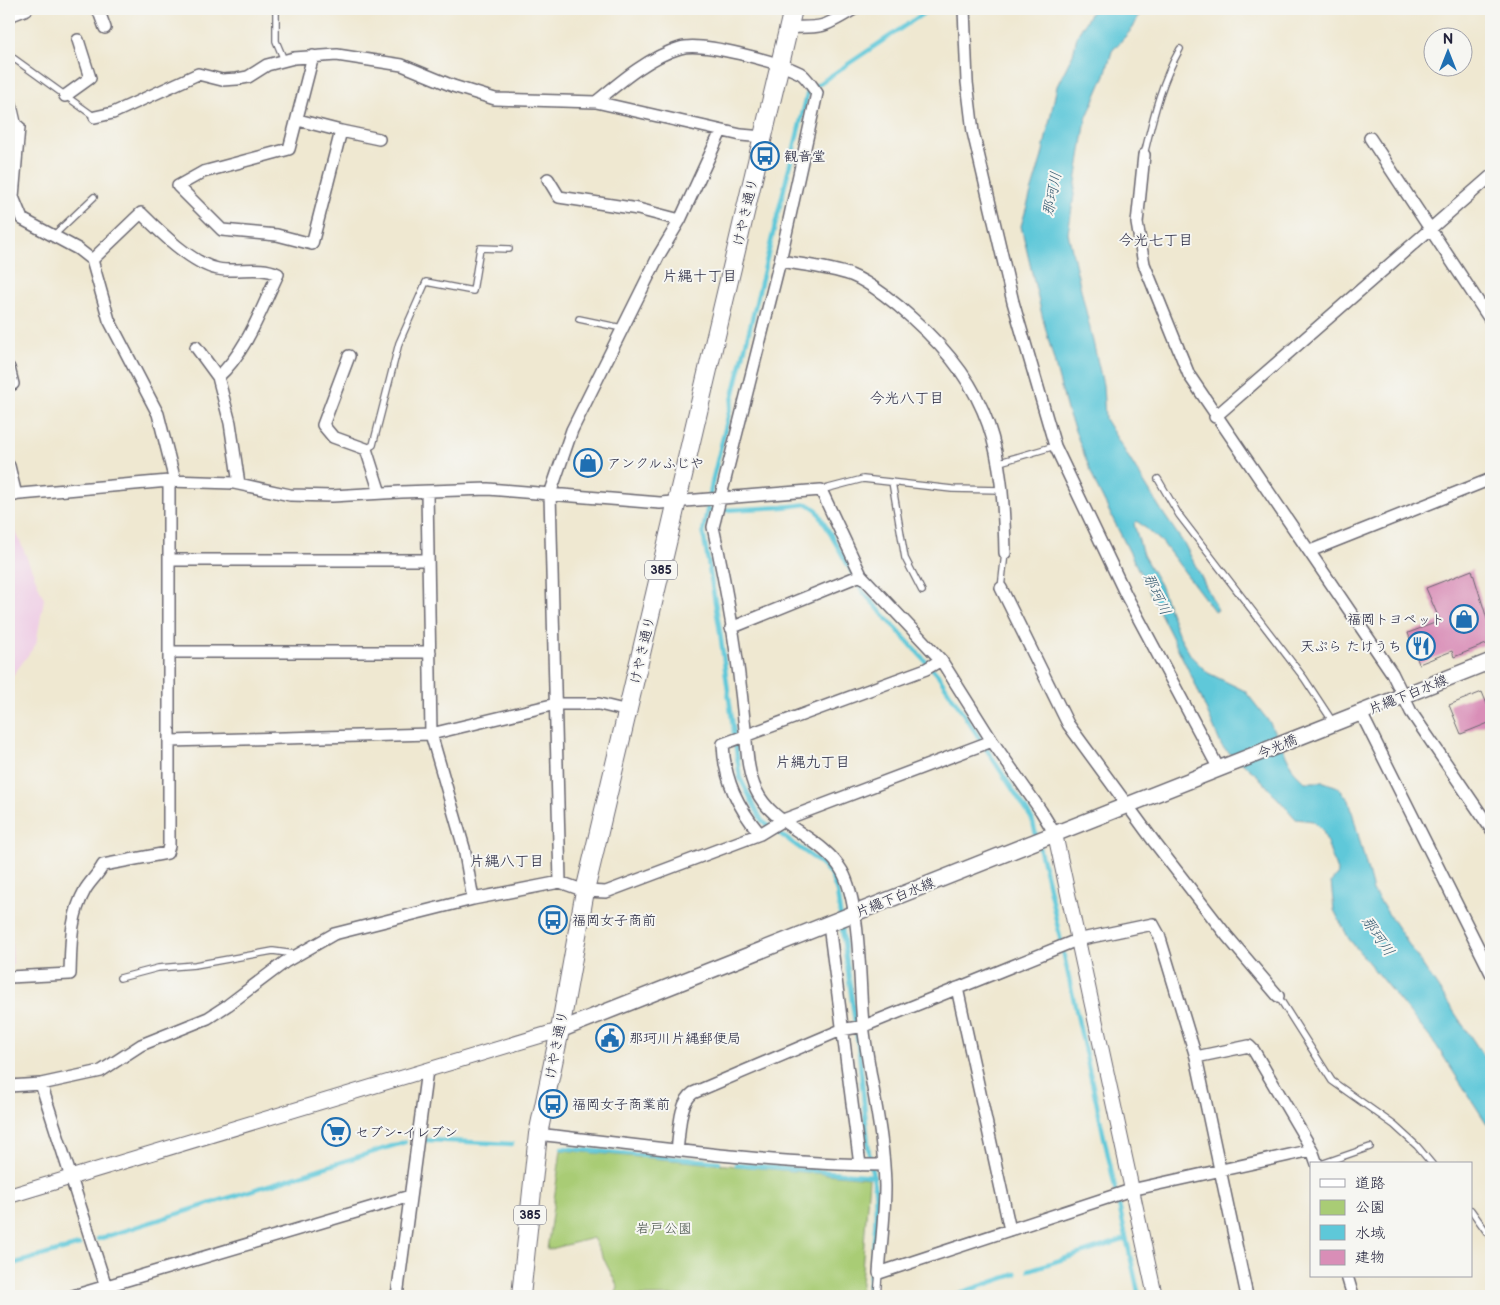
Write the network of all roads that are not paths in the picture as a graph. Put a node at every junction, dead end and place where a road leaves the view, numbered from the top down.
1 (27, 9) edge
2 (98, 9) edge
3 (276, 9) edge
4 (793, 9) edge
5 (854, 9) edge
6 (964, 11) edge
7 (9, 16) edge
8 (789, 27) junction
9 (104, 28) dead end
10 (78, 40) dead end
11 (1180, 49) dead end
12 (9, 55) edge
13 (314, 56) junction
14 (284, 60) junction
15 (779, 66) junction
16 (9, 84) edge
17 (65, 96) junction
18 (596, 102) junction
19 (95, 116) joint
20 (298, 120) junction
21 (19, 127) joint
22 (341, 131) junction
23 (721, 131) junction
24 (763, 137) junction
25 (1370, 138) dead end
26 (379, 139) dead end
27 (1144, 155) joint
28 (1491, 176) edge
29 (548, 179) dead end
30 (94, 197) dead end
31 (680, 220) junction
32 (1430, 229) junction
33 (52, 236) junction
34 (509, 249) dead end
35 (92, 260) junction
36 (780, 260) junction
37 (579, 319) dead end
38 (1491, 321) edge
39 (622, 328) junction
40 (196, 347) dead end
41 (349, 356) dead end
42 (9, 368) edge
43 (218, 377) junction
44 (9, 385) edge
45 (1216, 416) junction
46 (1055, 446) junction
47 (366, 449) junction
48 (1000, 462) junction
49 (9, 466) edge
50 (1158, 479) dead end
51 (1491, 479) edge
52 (172, 481) junction
53 (892, 482) junction
54 (239, 484) junction
55 (821, 490) junction
56 (1001, 490) junction
57 (427, 492) junction
58 (380, 493) junction
59 (550, 494) junction
60 (12, 495) edge
61 (722, 499) junction
62 (678, 502) junction
63 (1310, 551) junction
64 (1005, 553) joint
65 (169, 560) junction
66 (428, 560) junction
67 (861, 575) junction
68 (1001, 588) joint
69 (922, 590) dead end
70 (731, 628) junction
71 (170, 652) junction
72 (430, 652) junction
73 (941, 660) junction
74 (1491, 661) edge
75 (1403, 696) junction
76 (556, 704) junction
77 (628, 711) junction
78 (1361, 713) junction
79 (1330, 725) junction
80 (431, 734) junction
81 (745, 737) junction
82 (170, 741) junction
83 (992, 741) junction
84 (1225, 767) junction
85 (1127, 805) junction
86 (783, 820) junction
87 (1491, 829) edge
88 (760, 834) junction
89 (1055, 834) junction
90 (560, 882) junction
91 (584, 891) junction
92 (473, 899) junction
93 (854, 913) junction
94 (829, 925) junction
95 (1077, 940) junction
96 (298, 954) junction
97 (1491, 973) edge
98 (9, 976) edge
99 (120, 978) dead end
100 (957, 988) junction
101 (1278, 996) joint
102 (864, 1026) junction
103 (560, 1030) junction
104 (841, 1030) junction
105 (1196, 1057) junction
106 (427, 1070) junction
107 (42, 1084) junction
108 (9, 1086) edge
109 (538, 1134) junction
110 (1370, 1147) dead end
111 (677, 1150) junction
112 (1312, 1150) junction
113 (1318, 1162) edge
114 (1325, 1162) edge
115 (1430, 1162) edge
116 (860, 1165) junction
117 (883, 1166) junction
118 (1220, 1170) junction
119 (70, 1178) junction
120 (1131, 1190) junction
121 (9, 1196) edge
122 (410, 1196) junction
123 (1472, 1211) edge
124 (1010, 1230) junction
125 (1491, 1238) edge
126 (879, 1273) junction
127 (1348, 1278) edge
128 (108, 1292) edge
129 (73, 1296) edge
130 (396, 1296) edge
131 (521, 1296) edge
132 (877, 1296) edge
133 (1155, 1296) edge
134 (1248, 1296) edge
135 (1353, 1296) edge

1 - 7 street
2 - 9 street
3 - 14 lane
4 - 8 highway, けやき通り / 385
5 - 8 street
6 - 46 street
8 - 15 highway, けやき通り / 385
10 - 17 street
11 - 27 lane
12 - 17 lane
13 - 14 street
13 - 18 street
13 - 20 street
14 - 19 street
15 - 18 street
15 - 24 highway, けやき通り / 385
15 - 36 street
16 - 21 lane
17 - 19 lane
18 - 23 street
20 - 22 street
20 - 22 street
21 - 33 street
22 - 26 street
23 - 24 street
23 - 31 street
24 - 62 highway, けやき通り / 385
25 - 32 street
27 - 45 street
28 - 32 street
29 - 31 street
30 - 33 lane
31 - 39 street
32 - 38 street
32 - 45 street
33 - 35 street
34 - 47 lane
35 - 43 street
35 - 52 street
36 - 48 street
36 - 61 street
37 - 39 lane
39 - 59 street
40 - 43 street
41 - 47 street
42 - 44 street
43 - 54 street
45 - 63 street
46 - 48 lane
46 - 84 street
47 - 58 street
48 - 56 street
49 - 60 street
50 - 79 lane
51 - 63 street
52 - 54 street
52 - 60 street
52 - 65 street
53 - 55 lane
53 - 56 lane
53 - 69 lane
54 - 58 street
55 - 61 street
55 - 67 street
56 - 64 street
57 - 58 street
57 - 59 street
57 - 66 street
59 - 62 street
59 - 76 street
61 - 62 street
61 - 70 street
62 - 77 highway, けやき通り / 385
63 - 75 street
64 - 68 lane
65 - 66 street
65 - 71 street
66 - 72 street
67 - 70 street
67 - 73 street
68 - 85 street
70 - 81 street
71 - 72 street
71 - 82 street
72 - 80 street
73 - 81 street
73 - 83 street
74 - 75 main road, 片繩下白水線
75 - 78 main road, 片繩下白水線
75 - 87 street
76 - 77 street
76 - 80 street
76 - 90 street
77 - 91 highway, けやき通り / 385
78 - 79 main road, 片繩下白水線
78 - 97 street
79 - 84 main road, 今光橋
80 - 82 street
80 - 92 street
81 - 86 street
81 - 88 street
82 - 98 street
83 - 86 street
83 - 89 street
84 - 85 main road, 片繩下白水線
85 - 89 main road, 片繩下白水線
85 - 101 street
86 - 88 street
86 - 93 street
88 - 91 street
89 - 93 main road, 片繩下白水線
89 - 95 street
90 - 91 street
90 - 92 street
91 - 103 highway, けやき通り / 385
92 - 96 street
93 - 94 main road, 片繩下白水線
93 - 102 street
94 - 103 main road, 片繩下白水線
94 - 104 street
95 - 100 street
95 - 105 street
95 - 120 street
96 - 99 lane
96 - 107 street
100 - 102 street
100 - 124 street
101 - 115 lane
102 - 104 street
102 - 117 street
103 - 106 street
103 - 109 highway, けやき通り / 385
104 - 111 street
104 - 116 street
105 - 112 street
105 - 118 street
106 - 119 street
106 - 122 street
107 - 108 street
107 - 119 street
109 - 111 street
109 - 131 highway, けやき通り / 385
110 - 114 lane
111 - 116 street
112 - 113 street
112 - 118 street
116 - 117 street
117 - 126 street
118 - 120 street
118 - 134 street
119 - 121 street
119 - 128 street
120 - 124 street
120 - 133 street
122 - 128 street
122 - 130 street
123 - 125 lane
124 - 126 street
126 - 132 lane
127 - 135 street
128 - 129 street

